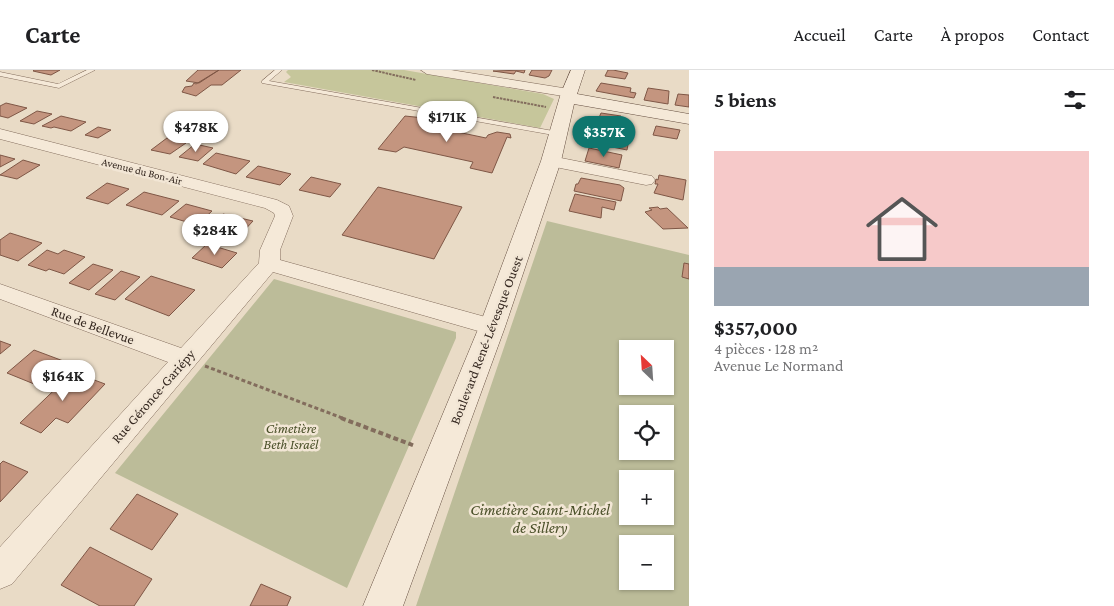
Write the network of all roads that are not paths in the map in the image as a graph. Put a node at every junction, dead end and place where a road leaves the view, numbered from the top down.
1 (92, 70) edge
2 (279, 70) edge
3 (426, 70) edge
4 (578, 70) edge
5 (0, 74) edge
6 (569, 96) junction
7 (689, 119) edge
8 (0, 134) edge
9 (559, 134) junction
10 (551, 160) junction
11 (644, 199) dead end
12 (282, 210) joint
13 (269, 264) junction
14 (0, 291) edge
15 (492, 327) junction
16 (185, 359) junction
17 (0, 572) edge
18 (383, 606) edge

1 - 5 lane
2 - 9 lane
3 - 6 street
4 - 6 main road, Boulevard René-Lévesque Ouest
6 - 7 main road
6 - 9 main road, Boulevard René-Lévesque Ouest
8 - 12 street, Avenue du Bon-Air
9 - 10 main road, Boulevard René-Lévesque Ouest
10 - 11 street
10 - 15 main road, Boulevard René-Lévesque Ouest
12 - 13 street, Rue Géronce-Gariépy
13 - 15 street
13 - 16 street, Rue Géronce-Gariépy
14 - 16 street, Rue de Bellevue
15 - 18 main road, Boulevard René-Lévesque Ouest
16 - 17 street, Rue Géronce-Gariépy

